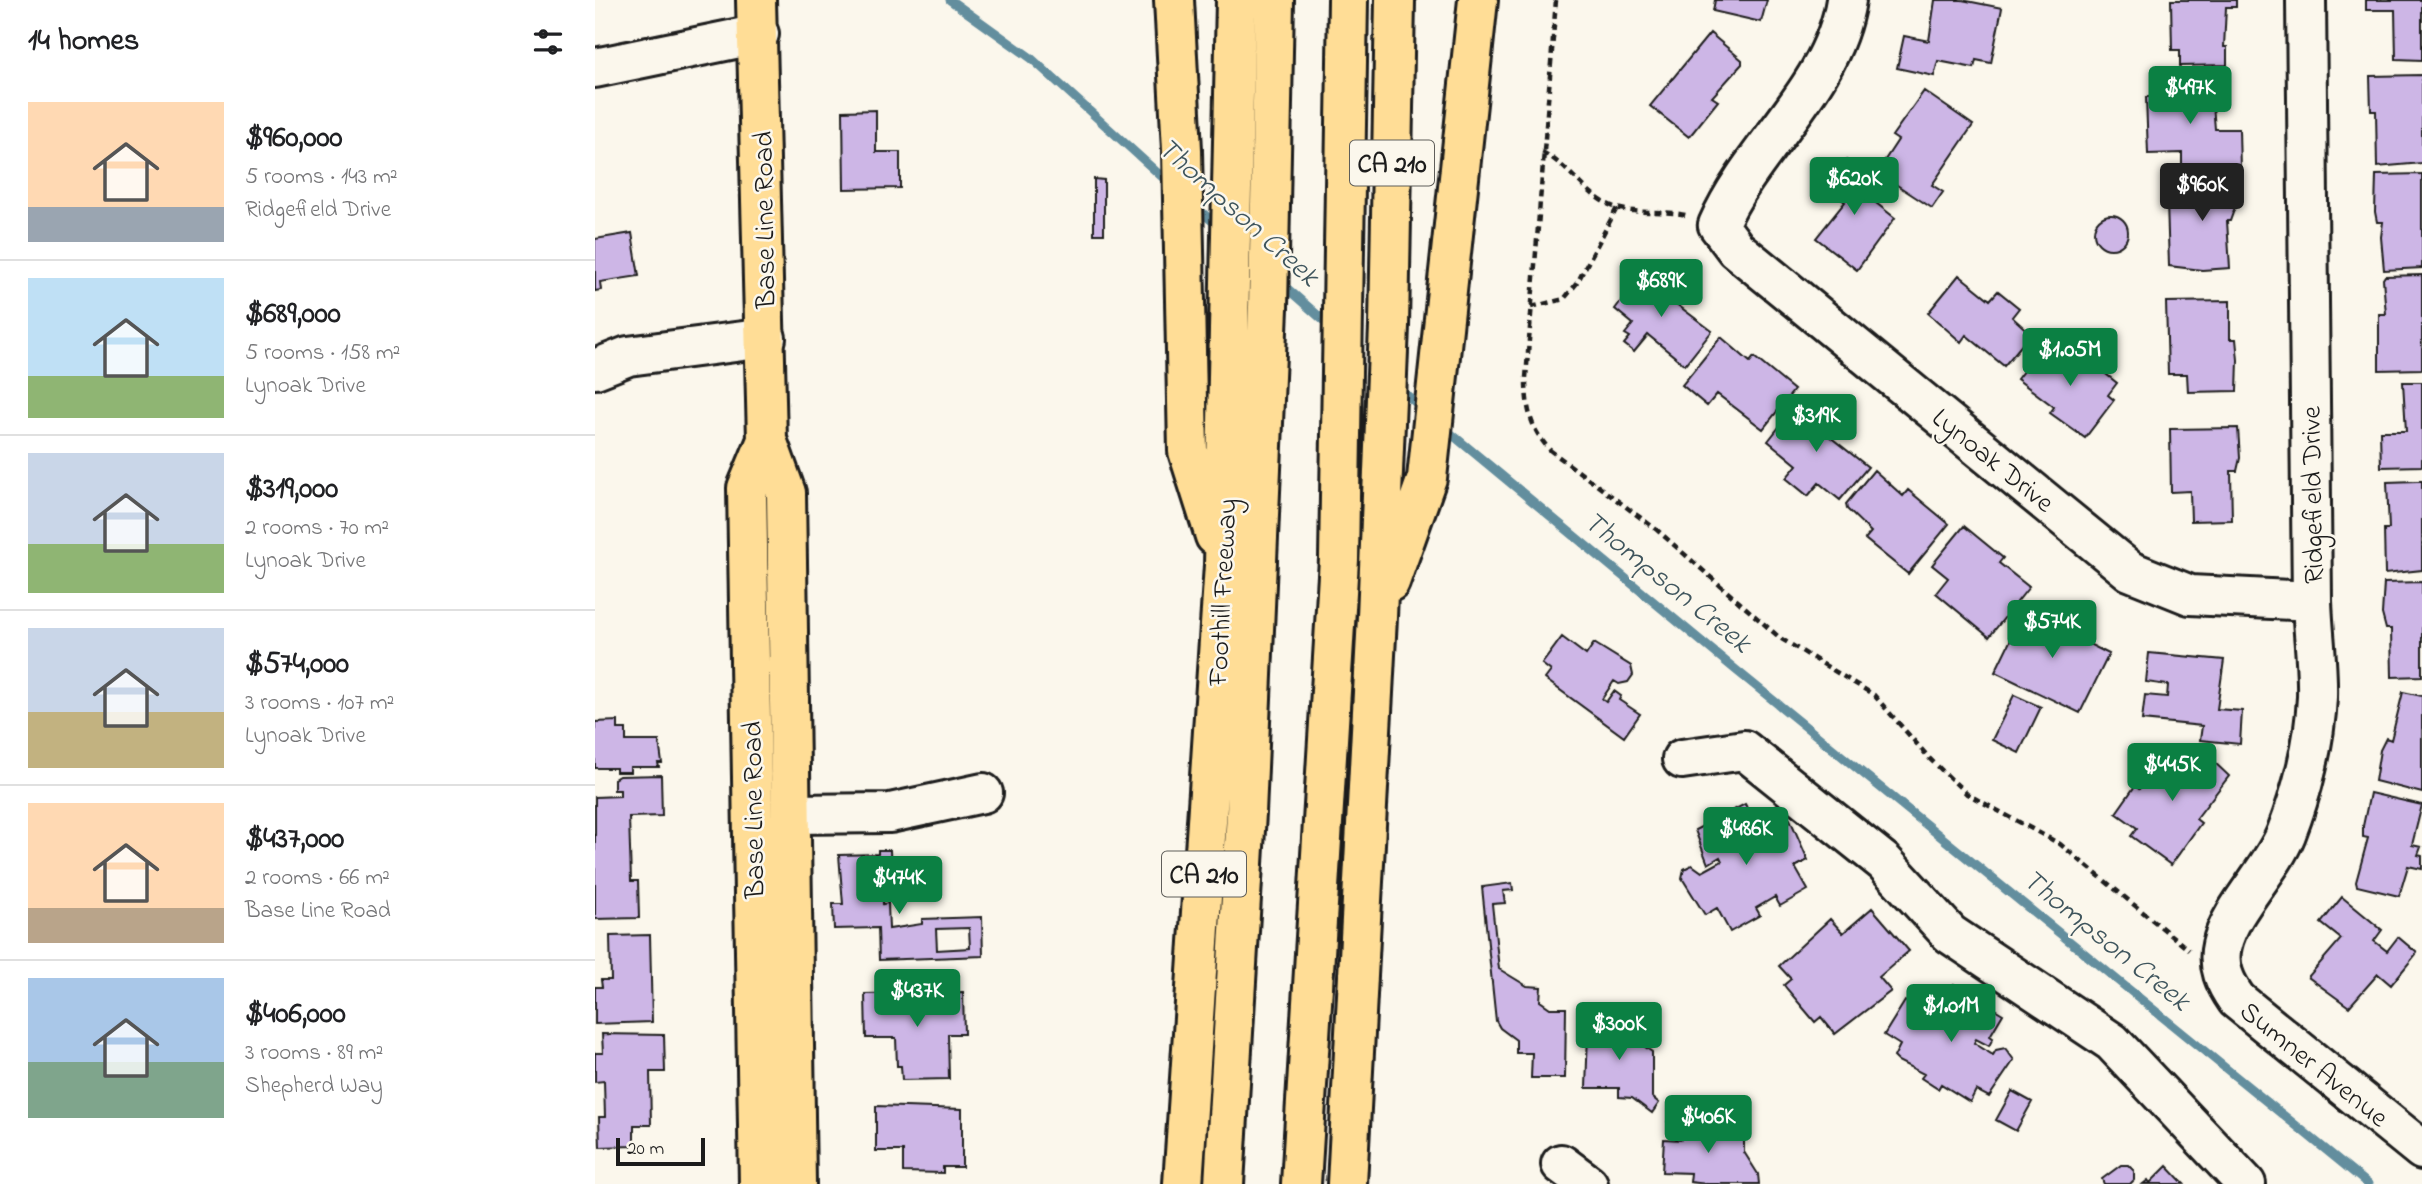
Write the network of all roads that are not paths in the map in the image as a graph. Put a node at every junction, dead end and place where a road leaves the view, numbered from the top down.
1 (1174, 0) edge
2 (1236, 0) edge
3 (1274, 0) edge
4 (1348, 0) edge
5 (1395, 0) edge
6 (1478, 0) edge
7 (1846, 0) edge
8 (2306, 0) edge
9 (757, 17) edge
10 (595, 68) edge
11 (766, 338) junction
12 (595, 369) edge
13 (767, 440) junction
14 (1224, 565) junction
15 (2312, 601) junction
16 (1377, 617) junction
17 (1682, 759) dead end
18 (983, 793) dead end
19 (791, 814) junction
20 (2221, 967) joint
21 (2422, 1150) edge
22 (759, 1184) edge
23 (796, 1184) edge
24 (1183, 1184) edge
25 (1224, 1184) edge
26 (1301, 1184) edge
27 (1347, 1184) edge
28 (2246, 1184) edge

1 - 14 main road
2 - 14 main road, Foothill Freeway / CA 210
3 - 25 main road
4 - 26 main road
5 - 16 main road, CA 210
6 - 16 main road
7 - 15 street, Lynoak Drive
8 - 15 street, Ridgefield Drive
9 - 10 street
9 - 11 main road, Base Line Road
11 - 12 street
11 - 13 main road, Base Line Road
13 - 19 main road, Base Line Road
13 - 22 main road, Base Line Road
14 - 24 main road, Foothill Freeway / CA 210
15 - 20 street, Ridgefield Drive
16 - 27 main road, CA 210
17 - 28 street
18 - 19 street
19 - 23 main road, Base Line Road
20 - 21 street, Sumner Avenue

